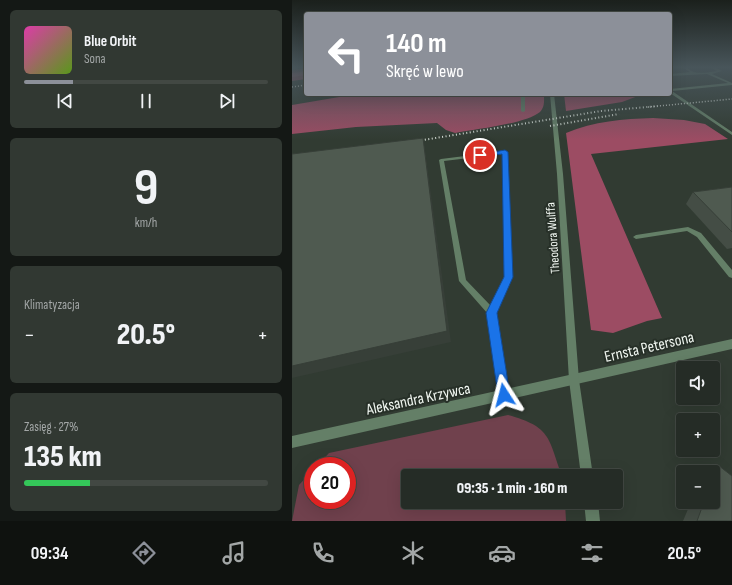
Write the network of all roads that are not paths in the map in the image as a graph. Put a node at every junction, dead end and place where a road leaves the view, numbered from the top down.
1 (672, 91) edge
2 (523, 96) edge
3 (552, 96) edge
4 (523, 111) dead end
5 (732, 134) edge
6 (636, 237) dead end
7 (732, 275) edge
8 (492, 313) junction
9 (732, 344) edge
10 (574, 380) junction
11 (504, 395) junction
12 (292, 442) edge
13 (586, 469) edge
14 (592, 509) edge
15 (593, 521) edge

1 - 5 lane
2 - 4 lane
3 - 10 street, Theodora Wulffa
6 - 7 lane
8 - 8 lane
8 - 11 lane
9 - 10 street, Ernsta Petersona
10 - 11 street, Aleksandra Krzywca
10 - 13 street, Theodora Wulffa
11 - 12 street, Aleksandra Krzywca
14 - 15 street

